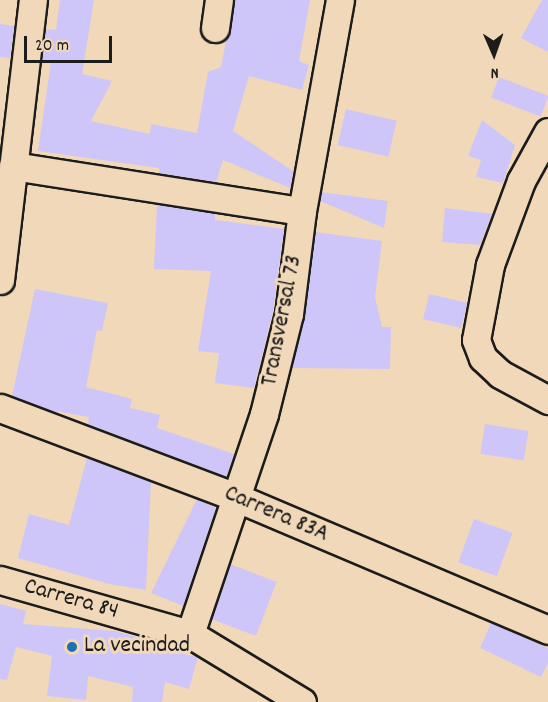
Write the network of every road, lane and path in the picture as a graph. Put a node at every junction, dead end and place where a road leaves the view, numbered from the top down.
1 (33, 0) edge
2 (219, 0) edge
3 (340, 0) edge
4 (214, 28) dead end
5 (10, 84) edge
6 (548, 132) edge
7 (13, 166) junction
8 (302, 211) junction
9 (0, 280) edge
10 (548, 400) edge
11 (0, 408) edge
12 (235, 497) junction
13 (0, 580) edge
14 (548, 630) edge
15 (190, 634) junction
16 (302, 702) edge

1 - 5 street
2 - 4 street
3 - 8 street, Transversal 73
5 - 7 street
6 - 10 street
7 - 8 street
7 - 9 street
8 - 12 street, Transversal 73
11 - 12 street, Carrera 83A
12 - 14 street, Carrera 83A
12 - 15 street, Transversal 73
13 - 15 street, Carrera 84
15 - 16 street, Carrera 84

